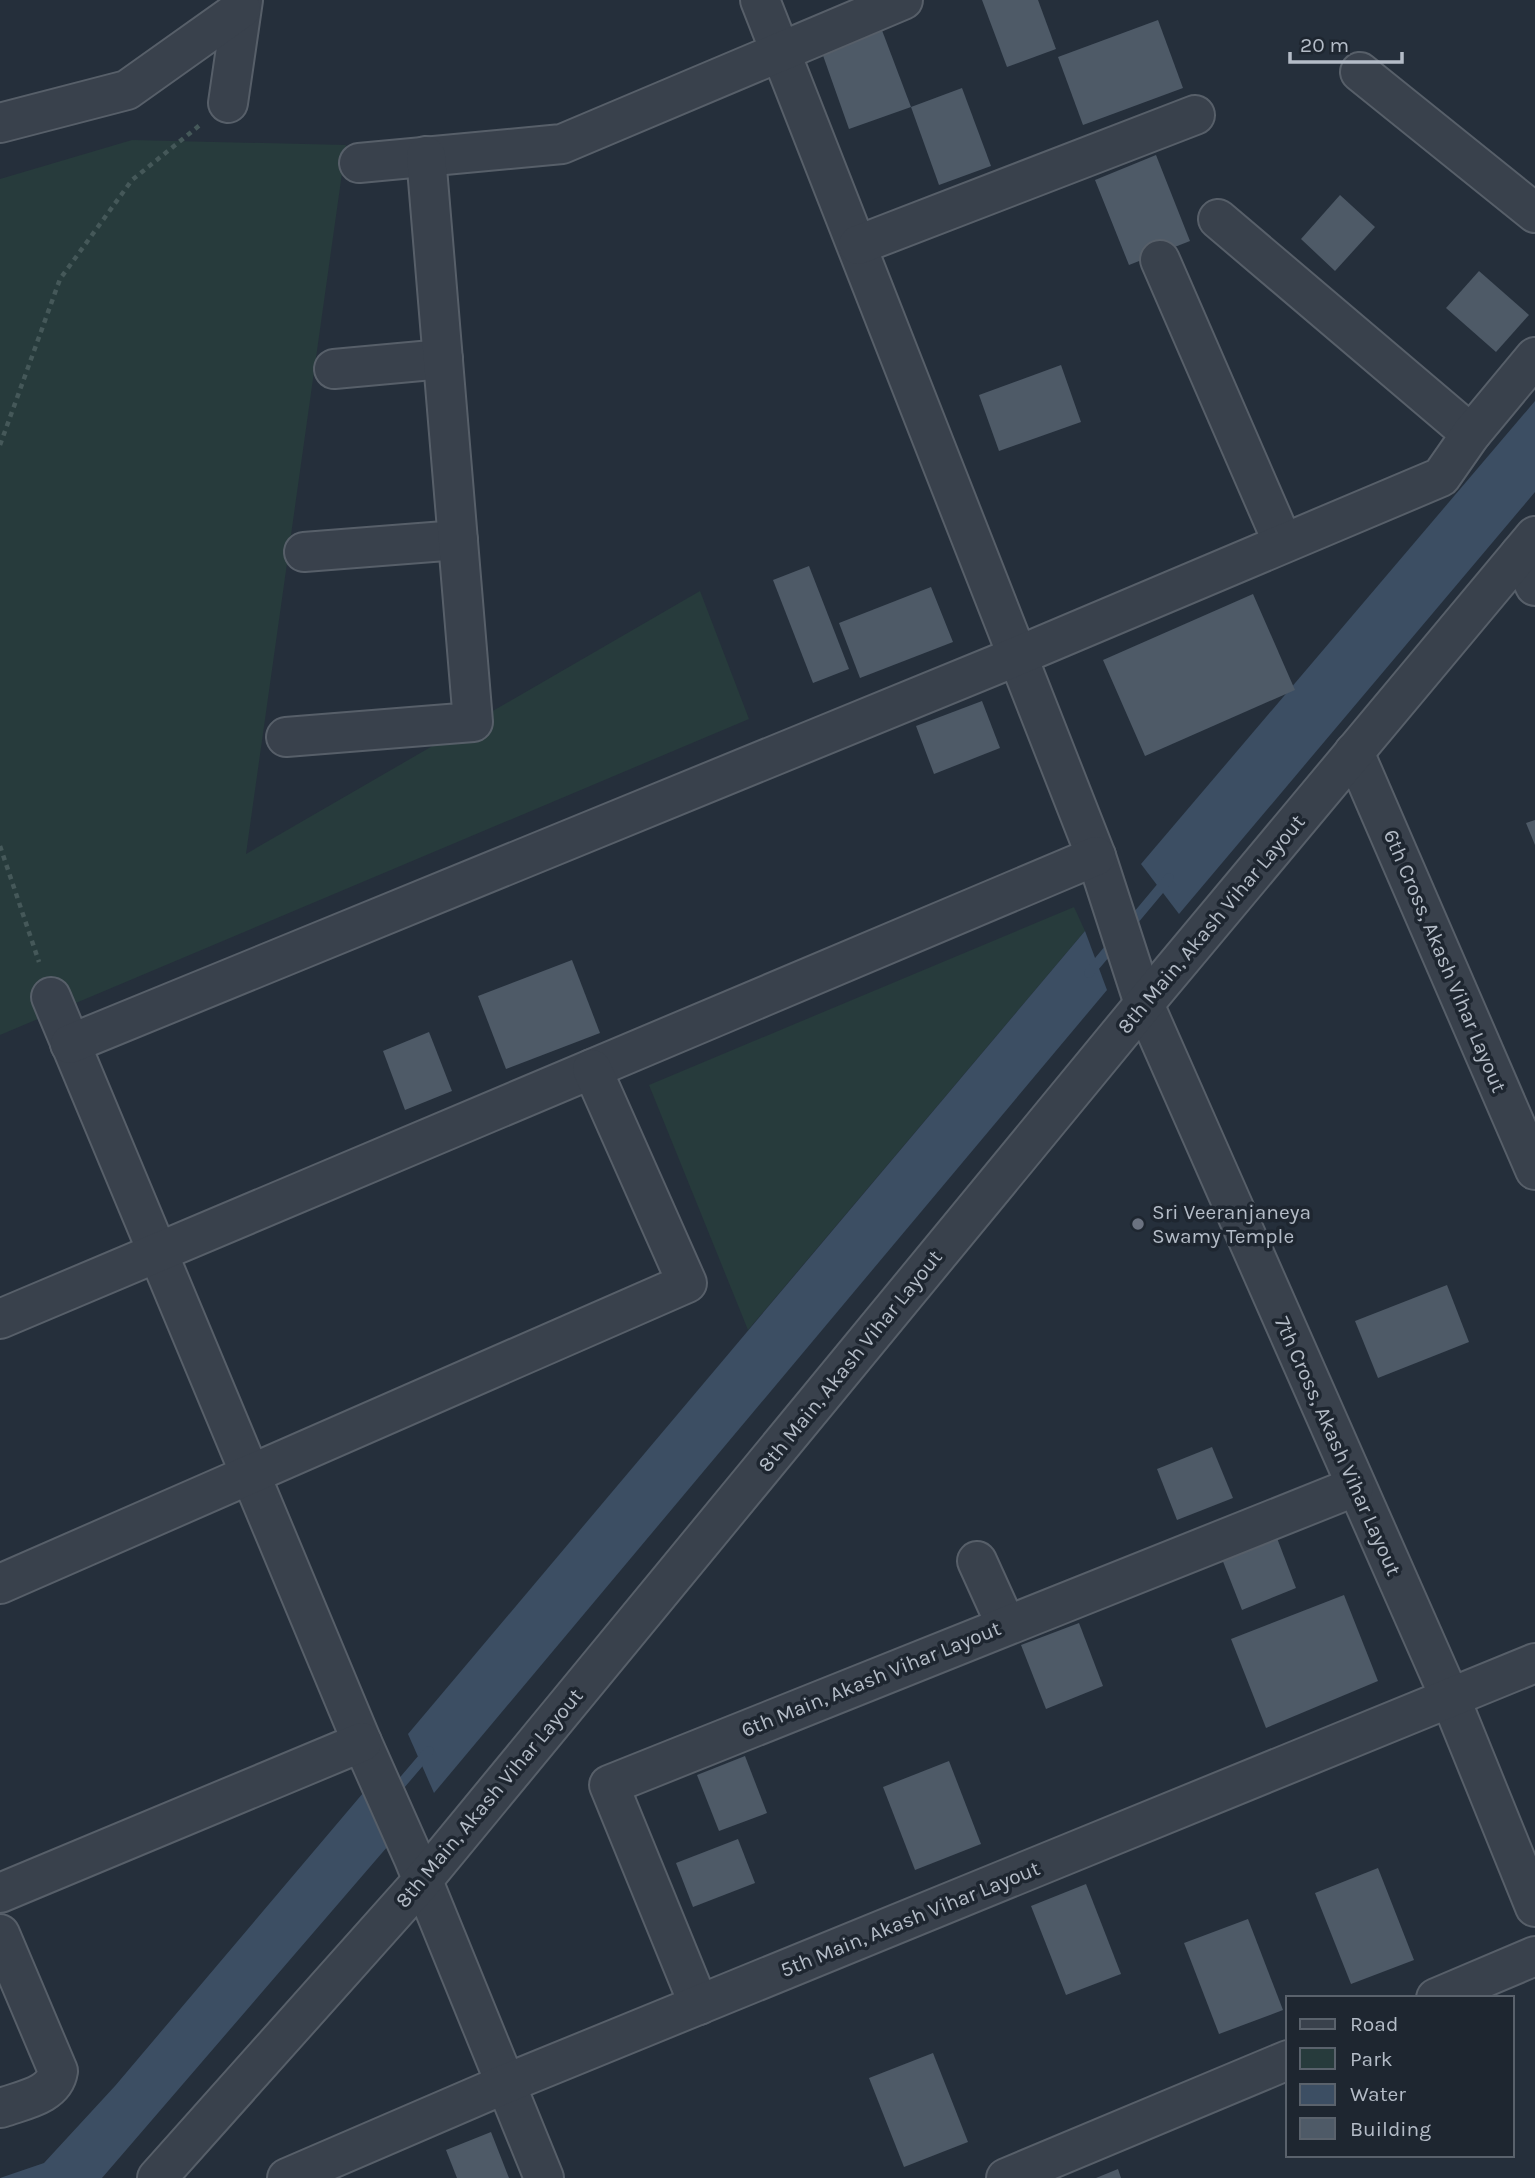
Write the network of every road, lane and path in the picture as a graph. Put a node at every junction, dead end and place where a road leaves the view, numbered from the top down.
1 (760, 0) edge
2 (903, 0) edge
3 (242, 5) edge
4 (781, 54) junction
5 (1360, 72) dead end
6 (228, 103) joint
7 (1195, 116) dead end
8 (0, 123) edge
9 (426, 156) junction
10 (359, 163) dead end
11 (1535, 213) edge
12 (1219, 219) dead end
13 (858, 245) junction
14 (1160, 260) dead end
15 (1535, 357) edge
16 (443, 359) junction
17 (334, 369) dead end
18 (1472, 434) junction
19 (0, 445) edge
20 (458, 540) junction
21 (1283, 544) junction
22 (304, 552) dead end
23 (1530, 559) edge
24 (1015, 657) junction
25 (286, 737) dead end
26 (1354, 752) junction
27 (0, 846) edge
28 (1096, 856) junction
29 (1141, 995) junction
30 (51, 997) joint
31 (70, 1044) junction
32 (592, 1069) junction
33 (1535, 1170) edge
34 (157, 1252) junction
35 (0, 1319) edge
36 (250, 1475) junction
37 (1354, 1487) junction
38 (976, 1561) dead end
39 (0, 1584) edge
40 (1006, 1625) junction
41 (1535, 1663) edge
42 (1451, 1700) junction
43 (362, 1742) junction
44 (418, 1870) junction
45 (0, 1893) edge
46 (1535, 1907) edge
47 (0, 1934) edge
48 (1535, 1956) edge
49 (1441, 1996) edge
50 (699, 2005) junction
51 (1286, 2061) edge
52 (505, 2084) junction
53 (1, 2108) edge
54 (157, 2178) edge
55 (287, 2178) edge
56 (544, 2178) edge
57 (1006, 2178) edge

1 - 4 street, 7th Cross, Akash Vihar Layout
2 - 4 street
3 - 6 street
3 - 8 street
4 - 9 street
4 - 13 street, 7th Cross, Akash Vihar Layout
5 - 11 street
6 - 19 path
7 - 13 street
9 - 10 street
9 - 16 street
12 - 18 street
13 - 24 street, 7th Cross, Akash Vihar Layout
14 - 21 street
15 - 18 street
16 - 17 street
16 - 20 street
18 - 21 street
20 - 22 street
20 - 25 street
21 - 24 street
23 - 26 street, 8th Main, Akash Vihar Layout
24 - 28 street, 7th Cross, Akash Vihar Layout
24 - 31 street
26 - 29 street, 8th Main, Akash Vihar Layout
26 - 33 street, 6th Cross, Akash Vihar Layout
27 - 30 path
28 - 29 street, 7th Cross, Akash Vihar Layout
28 - 32 street
29 - 37 street, 7th Cross, Akash Vihar Layout
29 - 44 street, 8th Main, Akash Vihar Layout
30 - 31 street
31 - 34 street
32 - 34 street
32 - 36 street
34 - 35 street
34 - 36 street
36 - 39 street
36 - 43 street
37 - 40 street, 6th Main, Akash Vihar Layout
37 - 42 street, 7th Cross, Akash Vihar Layout
38 - 40 street
40 - 50 street, 6th Main, Akash Vihar Layout
41 - 42 street, 5th Main, Akash Vihar Layout
42 - 46 street, 7th Cross, Akash Vihar Layout
42 - 50 street, 5th Main, Akash Vihar Layout
43 - 44 street
43 - 45 street
44 - 52 street
44 - 54 street, 8th Main, Akash Vihar Layout
47 - 53 street
48 - 49 street
50 - 52 street, 5th Main, Akash Vihar Layout
51 - 57 street
52 - 55 street, 5th Main, Akash Vihar Layout
52 - 56 street

